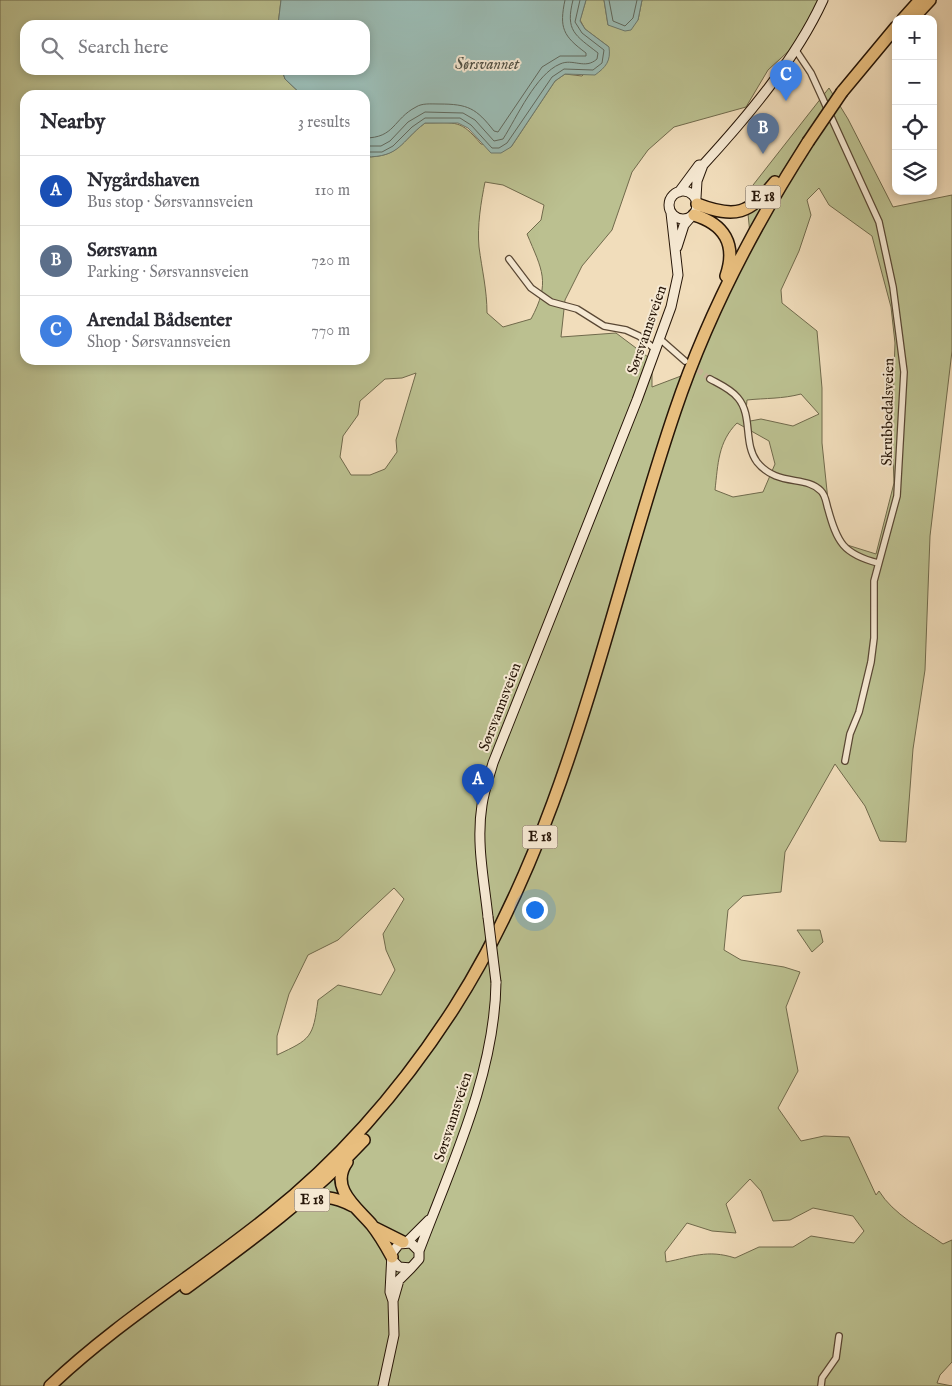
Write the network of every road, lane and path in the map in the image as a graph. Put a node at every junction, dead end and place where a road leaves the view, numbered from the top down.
1 (823, 0) edge
2 (920, 0) edge
3 (930, 0) edge
4 (907, 15) edge
5 (917, 15) edge
6 (892, 32) edge
7 (892, 42) edge
8 (795, 49) junction
9 (845, 95) junction
10 (810, 143) junction
11 (703, 165) junction
12 (679, 192) junction
13 (694, 209) junction
14 (671, 213) junction
15 (677, 247) junction
16 (509, 259) dead end
17 (705, 332) junction
18 (660, 340) junction
19 (656, 350) junction
20 (686, 361) tunnel mouth
21 (710, 379) tunnel mouth
22 (878, 563) junction
23 (845, 761) dead end
24 (375, 1128) junction
25 (354, 1207) junction
26 (429, 1220) junction
27 (274, 1224) junction
28 (372, 1225) junction
29 (405, 1242) junction
30 (419, 1251) junction
31 (393, 1259) junction
32 (411, 1268) junction
33 (393, 1301) junction
34 (839, 1336) dead end
35 (50, 1386) edge
36 (61, 1386) edge
37 (384, 1386) edge
38 (821, 1386) edge

1 - 8 main road, Sørsvannsveien
2 - 4 highway
3 - 5 highway
6 - 9 highway, E 18
7 - 9 highway, E 18
8 - 11 main road, Sørsvannsveien
8 - 22 street, Skrubbedalsveien
9 - 10 highway, E 18, bridge
10 - 13 highway, E 18
10 - 17 highway, E 18
10 - 24 highway, E 18
11 - 12 main road, Sørsvannsveien
11 - 13 main road, Sørsvannsveien
12 - 13 main road
12 - 14 main road
13 - 14 main road
13 - 15 main road, Sørsvannsveien
13 - 17 highway, E 18
14 - 15 main road, Sørsvannsveien
15 - 18 main road, Sørsvannsveien
16 - 19 street
17 - 35 highway, E 18
18 - 19 main road, Sørsvannsveien
18 - 20 street
19 - 26 main road, Sørsvannsveien, bridge
21 - 22 street
22 - 23 street, Skrubbedalsveien
24 - 25 highway, E 18
24 - 27 highway, E 18
25 - 27 highway, E 18
25 - 28 highway, E 18
26 - 29 main road, Sørsvannsveien
26 - 30 main road, Sørsvannsveien
27 - 36 highway, E 18
28 - 29 highway, E 18
28 - 31 highway, E 18
29 - 30 main road
29 - 31 main road
30 - 32 main road
31 - 32 main road
31 - 33 main road
32 - 33 main road
33 - 37 main road
34 - 38 street

